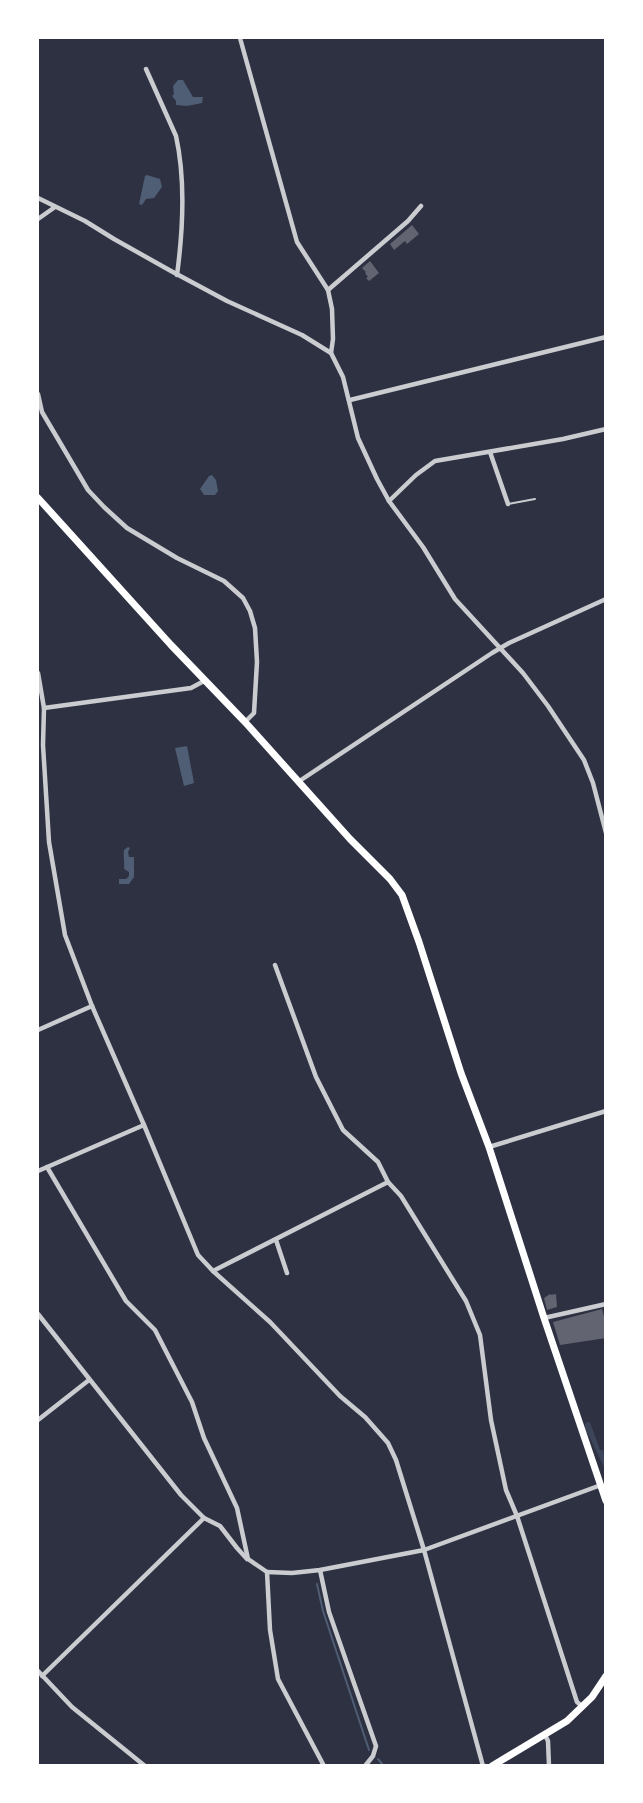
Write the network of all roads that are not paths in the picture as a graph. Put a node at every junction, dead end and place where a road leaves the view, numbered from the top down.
1 (240, 38) edge
2 (146, 69) dead end
3 (38, 198) edge
4 (421, 206) dead end
5 (55, 207) junction
6 (38, 219) edge
7 (177, 275) junction
8 (328, 290) junction
9 (606, 337) edge
10 (331, 353) junction
11 (38, 394) edge
12 (350, 400) junction
13 (606, 429) edge
14 (490, 452) junction
15 (38, 498) edge
16 (535, 499) dead end
17 (389, 501) junction
18 (508, 504) joint
19 (606, 599) edge
20 (500, 648) junction
21 (38, 673) edge
22 (204, 681) junction
23 (44, 708) junction
24 (245, 722) junction
25 (298, 782) junction
26 (606, 832) edge
27 (275, 965) dead end
28 (92, 1006) junction
29 (38, 1030) edge
30 (606, 1111) edge
31 (144, 1125) junction
32 (489, 1147) junction
33 (47, 1167) junction
34 (38, 1171) edge
35 (388, 1182) junction
36 (276, 1239) junction
37 (213, 1271) junction
38 (287, 1273) dead end
39 (606, 1304) edge
40 (38, 1314) edge
41 (544, 1318) junction
42 (89, 1380) junction
43 (38, 1420) edge
44 (603, 1485) edge
45 (606, 1501) edge
46 (517, 1516) junction
47 (204, 1518) junction
48 (424, 1550) junction
49 (248, 1559) junction
50 (320, 1570) junction
51 (267, 1572) junction
52 (38, 1671) edge
53 (42, 1676) junction
54 (606, 1676) edge
55 (583, 1707) junction
56 (545, 1735) junction
57 (145, 1766) edge
58 (324, 1766) edge
59 (365, 1766) edge
60 (483, 1766) edge
61 (492, 1766) edge
62 (549, 1766) edge

1 - 8 street
2 - 7 street
3 - 5 street
4 - 8 street
5 - 6 street
5 - 7 street
7 - 10 street
8 - 10 street
9 - 12 street
10 - 12 street
11 - 24 street
12 - 17 street
13 - 14 street
14 - 17 street
14 - 18 street
15 - 22 main road
16 - 18 lane
17 - 20 street
19 - 20 street
20 - 25 street
20 - 26 street
21 - 23 street
22 - 23 street
22 - 24 main road
23 - 28 street
24 - 25 main road
25 - 32 main road
27 - 35 street
28 - 29 street
28 - 31 street
30 - 32 street
31 - 33 street
31 - 37 street
32 - 41 main road
33 - 34 street
33 - 49 street
35 - 36 street
35 - 46 street
36 - 37 street
36 - 38 street
37 - 48 street
39 - 41 street
40 - 42 street
41 - 44 main road
42 - 43 street
42 - 47 street
44 - 45 main road
44 - 46 street
46 - 48 street
46 - 55 street
47 - 49 street
47 - 53 street
48 - 50 street
48 - 60 street
49 - 51 street
50 - 51 street
50 - 59 street
51 - 58 street
52 - 53 street
53 - 57 street
54 - 55 main road
55 - 56 main road
56 - 61 main road
56 - 62 street

